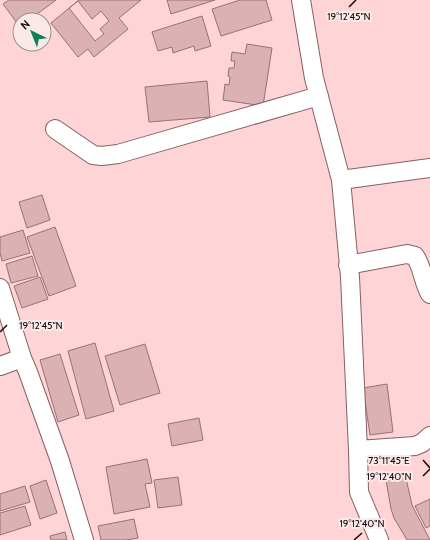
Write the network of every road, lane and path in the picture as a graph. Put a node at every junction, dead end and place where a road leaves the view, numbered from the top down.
1 (301, 0) edge
2 (319, 96) junction
3 (55, 129) dead end
4 (430, 168) edge
5 (341, 180) junction
6 (348, 265) junction
7 (0, 288) edge
8 (430, 294) edge
9 (22, 358) junction
10 (0, 366) edge
11 (430, 436) edge
12 (358, 450) junction
13 (84, 540) edge
14 (379, 540) edge

1 - 2 street
2 - 3 street
2 - 5 street
4 - 5 street
5 - 6 street
6 - 8 street
6 - 12 street
7 - 9 street
9 - 10 street
9 - 13 street
11 - 12 street
12 - 14 street

